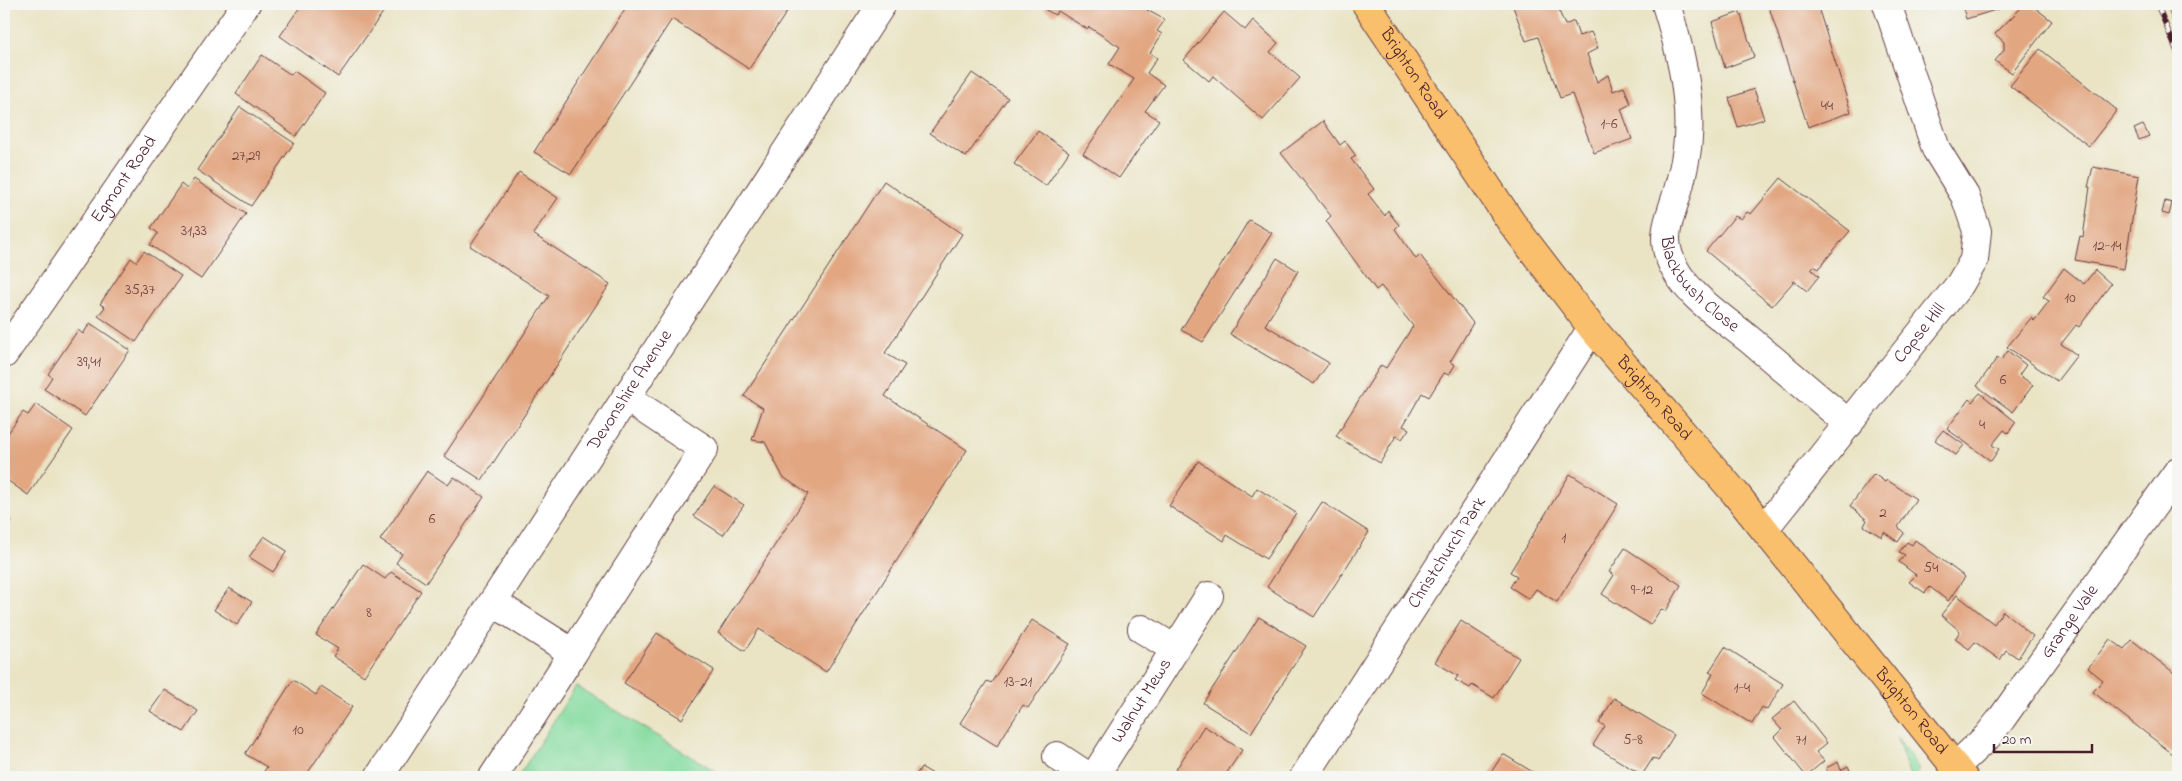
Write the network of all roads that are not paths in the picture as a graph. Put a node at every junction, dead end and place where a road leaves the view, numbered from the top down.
1 (246, 4) edge
2 (882, 4) edge
3 (1366, 4) edge
4 (1666, 4) edge
5 (1887, 4) edge
6 (1592, 328) junction
7 (4, 354) edge
8 (627, 398) junction
9 (1849, 424) junction
10 (2178, 471) edge
11 (1764, 529) junction
12 (1209, 596) dead end
13 (493, 602) junction
14 (1142, 628) dead end
15 (1175, 649) junction
16 (573, 653) junction
17 (1057, 756) dead end
18 (1959, 772) edge
19 (1085, 776) edge
20 (379, 777) edge
21 (493, 777) edge
22 (1304, 777) edge

1 - 7 street, Egmont Road
2 - 8 street, Devonshire Avenue
3 - 6 main road, Brighton Road
4 - 9 street, Blackbush Close
5 - 9 street, Copse Hill
6 - 11 main road, Brighton Road
6 - 22 street, Christchurch Park
8 - 13 street, Devonshire Avenue
8 - 16 street
9 - 11 street, Copse Hill
10 - 18 street, Grange Vale
11 - 18 main road, Brighton Road
12 - 15 street, Walnut Mews
13 - 16 street
13 - 20 street, Devonshire Avenue
14 - 15 street, Walnut Mews
15 - 19 street, Walnut Mews
16 - 21 street
17 - 19 street, Walnut Mews

